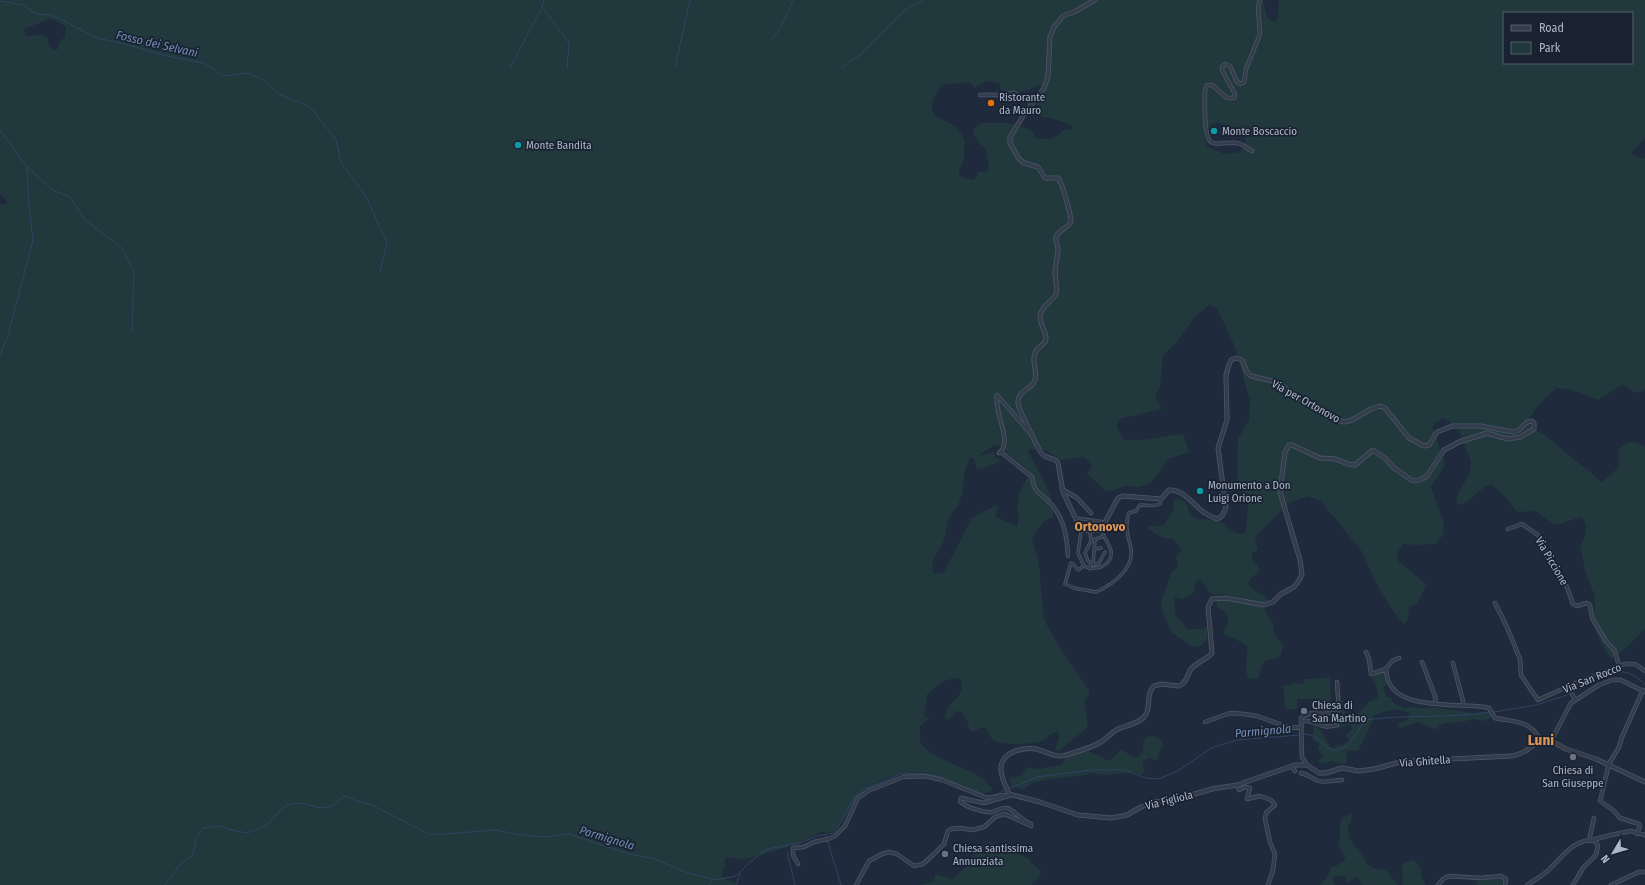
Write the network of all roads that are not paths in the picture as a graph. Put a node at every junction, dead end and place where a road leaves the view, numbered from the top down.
1 (1095, 0) edge
2 (1260, 0) edge
3 (980, 95) dead end
4 (1033, 103) junction
5 (1252, 151) dead end
6 (1034, 437) junction
7 (1062, 489) junction
8 (1161, 499) junction
9 (1090, 513) dead end
10 (1076, 518) junction
11 (1105, 522) junction
12 (1508, 529) dead end
13 (1081, 530) junction
14 (1090, 531) junction
15 (1103, 533) junction
16 (1095, 540) junction
17 (1091, 541) junction
18 (1101, 548) dead end
19 (1094, 549) junction
20 (1105, 552) dead end
21 (1068, 556) dead end
22 (1092, 565) junction
23 (1084, 566) junction
24 (1090, 569) junction
25 (1495, 603) dead end
26 (1366, 652) dead end
27 (1398, 658) dead end
28 (1422, 662) dead end
29 (1454, 663) dead end
30 (1619, 666) junction
31 (1386, 669) junction
32 (1645, 671) edge
33 (1337, 682) dead end
34 (1570, 688) junction
35 (1644, 691) edge
36 (1574, 698) junction
37 (1436, 704) junction
38 (1464, 706) junction
39 (1205, 722) dead end
40 (1302, 722) junction
41 (1337, 726) dead end
42 (1302, 727) junction
43 (1540, 739) junction
44 (1551, 741) junction
45 (1307, 764) junction
46 (1609, 764) junction
47 (1291, 766) junction
48 (1295, 771) dead end
49 (1302, 773) dead end
50 (1342, 780) dead end
51 (1645, 782) edge
52 (1237, 785) junction
53 (1011, 795) junction
54 (1594, 818) dead end
55 (1637, 834) junction
56 (1645, 835) edge
57 (1590, 841) junction
58 (798, 864) dead end
59 (1645, 872) edge
60 (856, 885) edge
61 (1268, 885) edge
62 (1438, 885) edge
63 (1505, 885) edge
64 (1526, 885) edge
65 (1573, 885) edge
66 (1611, 885) edge

1 - 4 street
2 - 5 street
3 - 4 street
4 - 6 street
6 - 7 street
6 - 21 street
7 - 9 street
7 - 10 street
8 - 11 street
8 - 23 street
8 - 53 street, Via per Ortonovo
10 - 11 street
10 - 13 street
11 - 15 street
12 - 30 street, Via Piccione
13 - 14 street
13 - 23 street
14 - 15 street
14 - 17 street
15 - 16 street
15 - 24 street
16 - 17 street
16 - 19 street
17 - 22 street
18 - 19 street
19 - 22 street
20 - 22 street
22 - 24 street
23 - 24 street
25 - 34 street, Via San Rocco
26 - 31 street
27 - 31 street
28 - 37 street
29 - 38 street
30 - 32 street, Via San Rocco
30 - 34 street, Via San Rocco
31 - 37 street
33 - 40 street
34 - 36 street
35 - 36 street
35 - 46 street
36 - 44 street
37 - 38 street
38 - 43 street
39 - 42 street
40 - 41 street
40 - 42 street
42 - 45 street
43 - 44 street
43 - 45 street, Via Ghitella
44 - 46 street
45 - 47 street, Via Figliola
46 - 51 street
46 - 55 street
47 - 48 street
47 - 52 street, Via Figliola
49 - 50 street
52 - 53 street, Via Figliola
52 - 61 street
53 - 58 street
53 - 60 street
54 - 57 street
55 - 56 street
55 - 57 street
57 - 64 street
57 - 65 street
59 - 66 street
62 - 63 street

